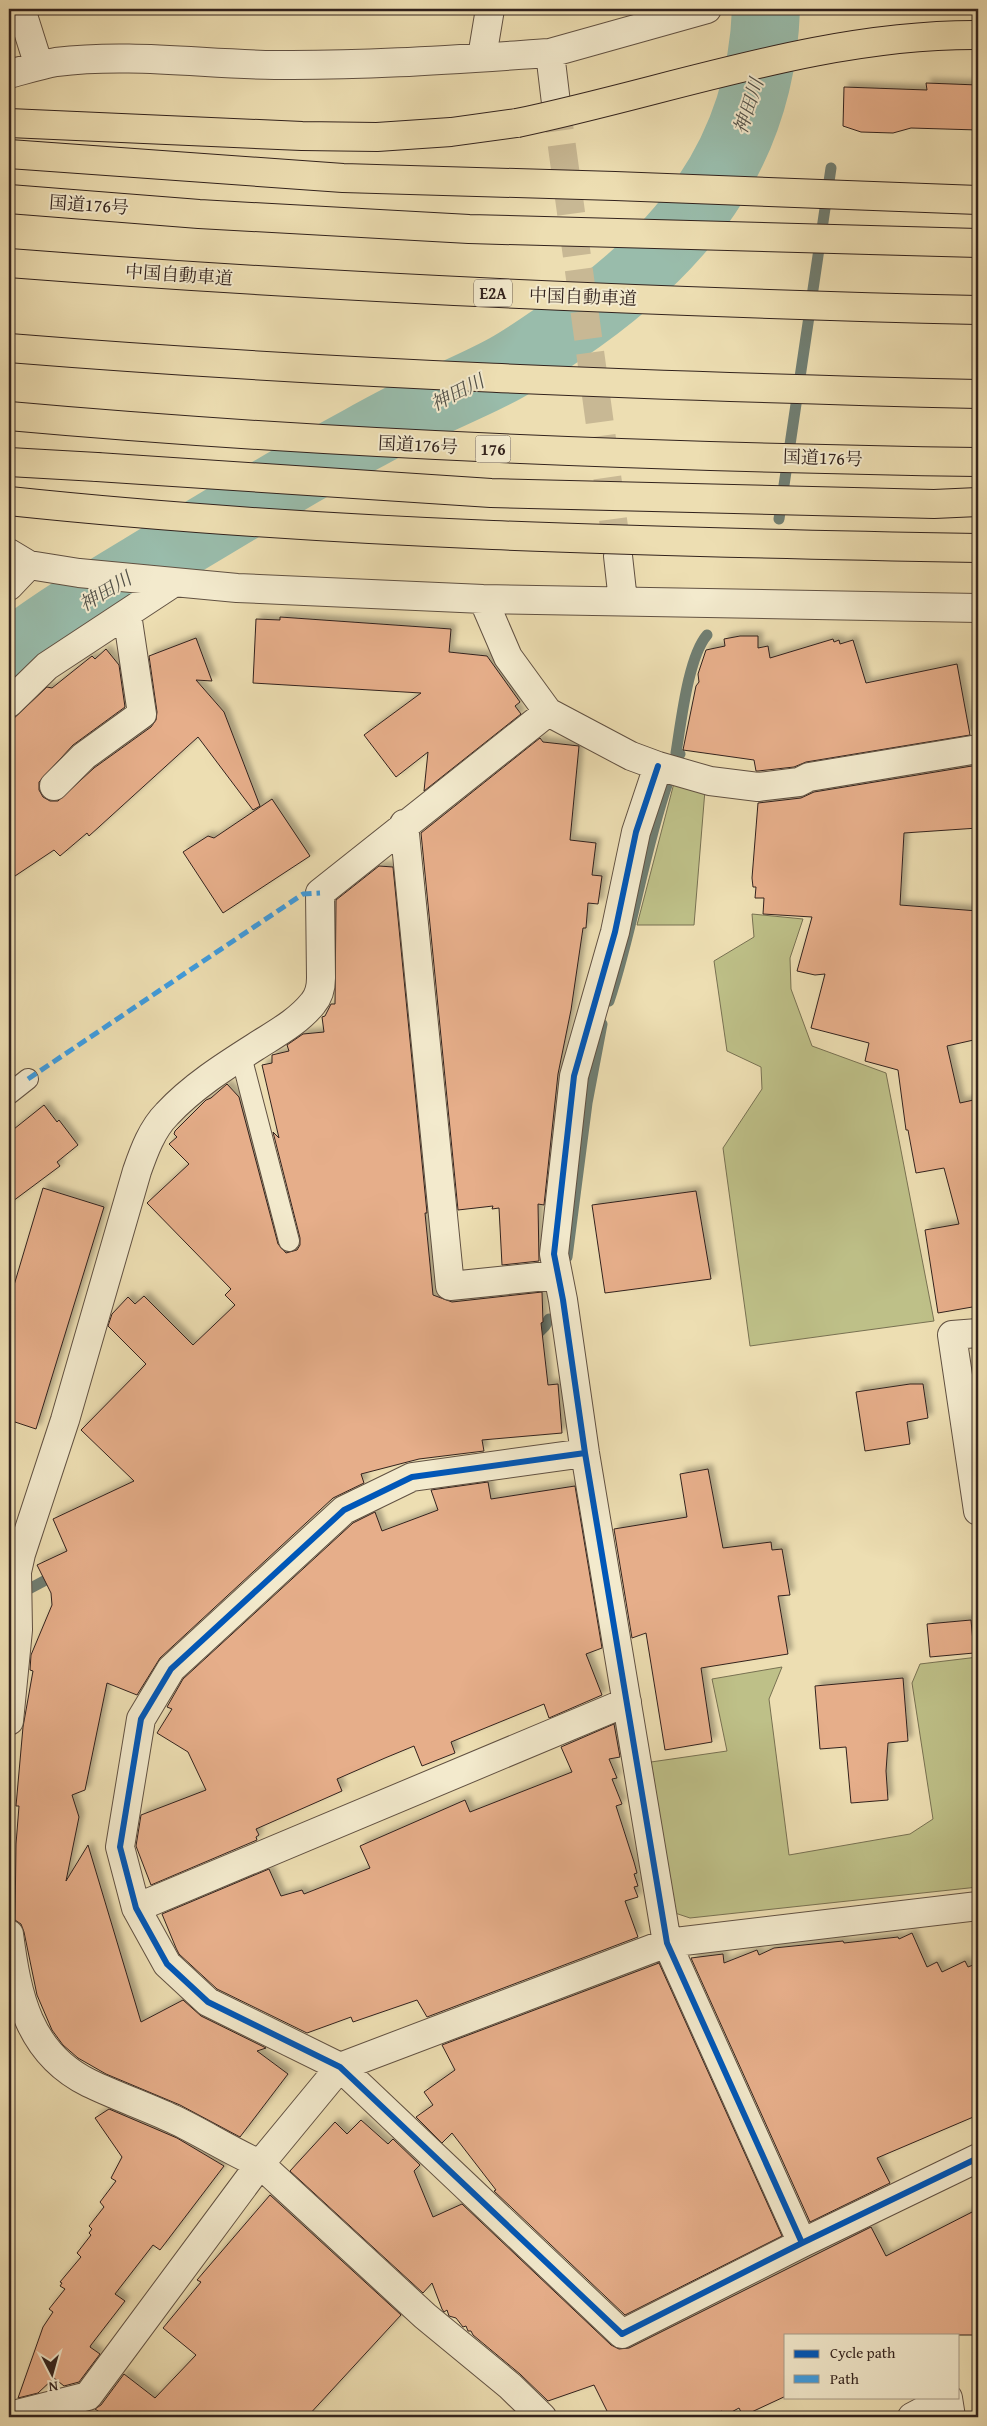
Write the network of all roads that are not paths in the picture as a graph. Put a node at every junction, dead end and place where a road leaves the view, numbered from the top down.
1 (21, 9) edge
2 (490, 9) edge
3 (707, 9) edge
4 (978, 35) edge
5 (550, 53) junction
6 (482, 58) junction
7 (39, 66) junction
8 (9, 74) edge
9 (556, 103) tunnel mouth
10 (9, 123) edge
11 (9, 154) edge
12 (9, 199) edge
13 (978, 200) edge
14 (978, 243) edge
15 (9, 263) edge
16 (978, 310) edge
17 (9, 348) edge
18 (978, 394) edge
19 (9, 416) edge
20 (9, 462) edge
21 (978, 462) edge
22 (9, 501) edge
23 (978, 502) edge
24 (978, 548) edge
25 (618, 556) tunnel mouth
26 (19, 559) edge
27 (164, 582) junction
28 (9, 586) edge
29 (483, 599) junction
30 (623, 601) junction
31 (978, 608) edge
32 (127, 614) junction
33 (9, 703) edge
34 (548, 712) junction
35 (978, 749) edge
36 (658, 766) junction
37 (54, 786) dead end
38 (404, 824) junction
39 (241, 1056) junction
40 (28, 1079) dead end
41 (9, 1094) edge
42 (290, 1241) dead end
43 (557, 1275) junction
44 (978, 1333) edge
45 (585, 1453) junction
46 (978, 1511) edge
47 (627, 1702) junction
48 (9, 1722) edge
49 (978, 1906) edge
50 (136, 1908) junction
51 (9, 1934) edge
52 (667, 1943) junction
53 (340, 2067) junction
54 (978, 2158) edge
55 (260, 2164) junction
56 (802, 2243) junction
57 (9, 2416) edge
58 (542, 2417) edge
59 (912, 2417) edge
60 (951, 2417) edge

1 - 7 street
2 - 6 street
3 - 5 street
4 - 10 highway, bridge
5 - 6 street
5 - 9 street
6 - 7 street
7 - 8 street
11 - 13 highway, bridge
12 - 14 highway, 国道176号, bridge
15 - 16 highway, 中国自動車道 / E2A, bridge
17 - 18 highway, bridge
19 - 21 highway, 国道176号 / 176, bridge
20 - 23 highway, bridge
22 - 24 highway, bridge
25 - 30 street
26 - 27 street
26 - 28 street
27 - 29 street
27 - 32 street
29 - 30 street
29 - 34 street
30 - 31 street
32 - 33 street
32 - 37 street
34 - 36 street
34 - 38 street
35 - 36 street
36 - 43 street
38 - 39 street
38 - 43 street
39 - 42 lane
39 - 48 street
40 - 41 lane
43 - 45 street
44 - 46 street
45 - 47 street
45 - 50 street
47 - 50 street
47 - 52 street
49 - 52 street
50 - 53 street
51 - 55 street
52 - 53 street
52 - 56 street
53 - 55 street
53 - 56 street
54 - 56 street
55 - 57 street
55 - 58 street
59 - 60 street

